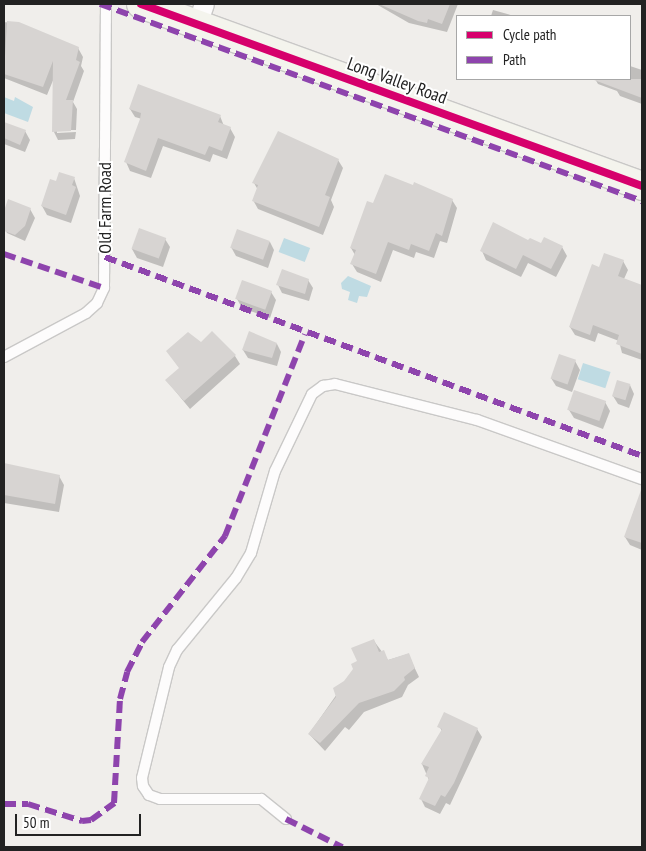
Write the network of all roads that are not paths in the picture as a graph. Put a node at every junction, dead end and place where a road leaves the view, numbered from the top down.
1 (106, 4) edge
2 (141, 4) edge
3 (200, 14) edge
4 (642, 186) edge
5 (4, 357) edge
6 (642, 479) edge
7 (286, 819) dead end

1 - 5 lane, Old Farm Road
2 - 3 street, Long Valley Road
3 - 4 street, Long Valley Road
6 - 7 lane

